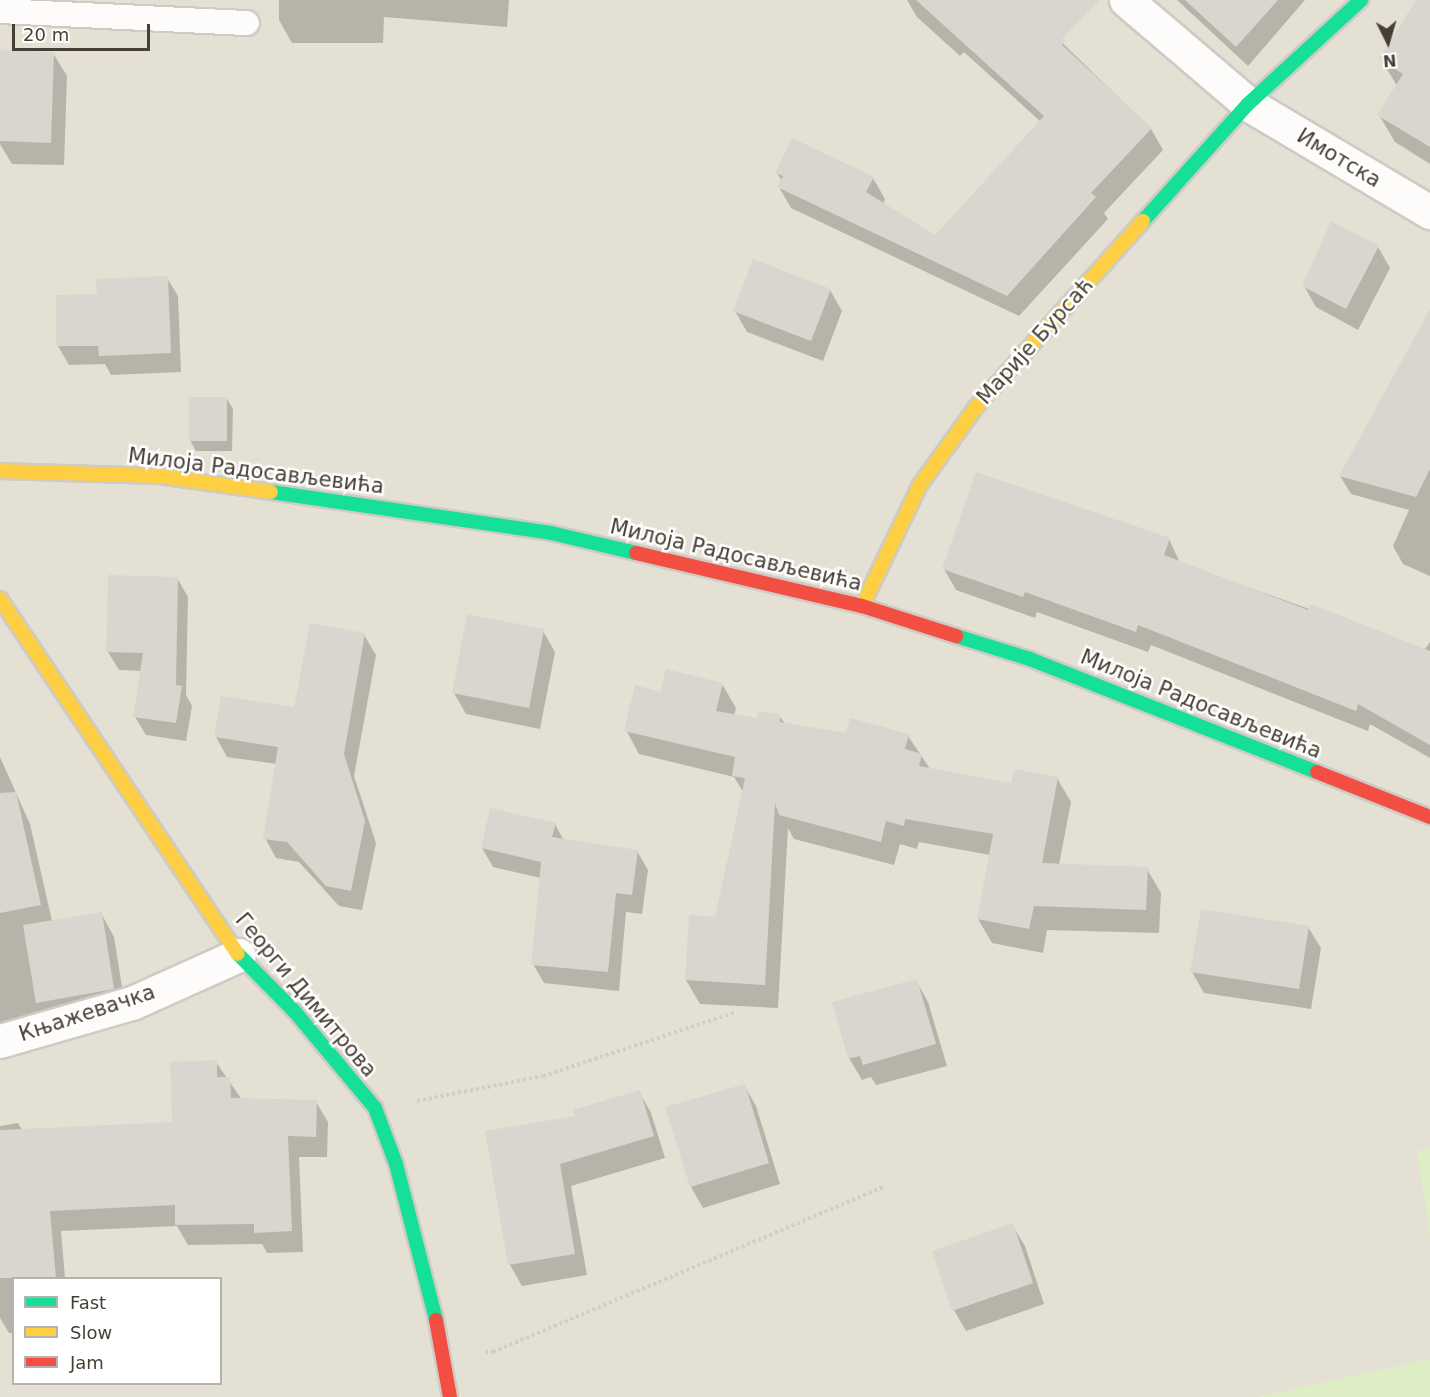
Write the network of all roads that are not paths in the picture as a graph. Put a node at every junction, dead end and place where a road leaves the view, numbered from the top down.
1 (1126, 0) edge
2 (1361, 0) edge
3 (0, 11) edge
4 (247, 23) dead end
5 (1248, 104) junction
6 (1430, 212) edge
7 (0, 471) edge
8 (0, 599) edge
9 (862, 606) junction
10 (1430, 817) edge
11 (239, 954) junction
12 (0, 1041) edge
13 (450, 1397) edge

1 - 5 street
2 - 5 street, Марије Бурсаћ
3 - 4 lane
5 - 6 street, Имотска
5 - 9 street, Марије Бурсаћ
7 - 9 street, Милоја Радосављевића
8 - 11 street, Георги Димитрова
9 - 10 street, Милоја Радосављевића
11 - 12 street, Књажевачка
11 - 13 street, Георги Димитрова

